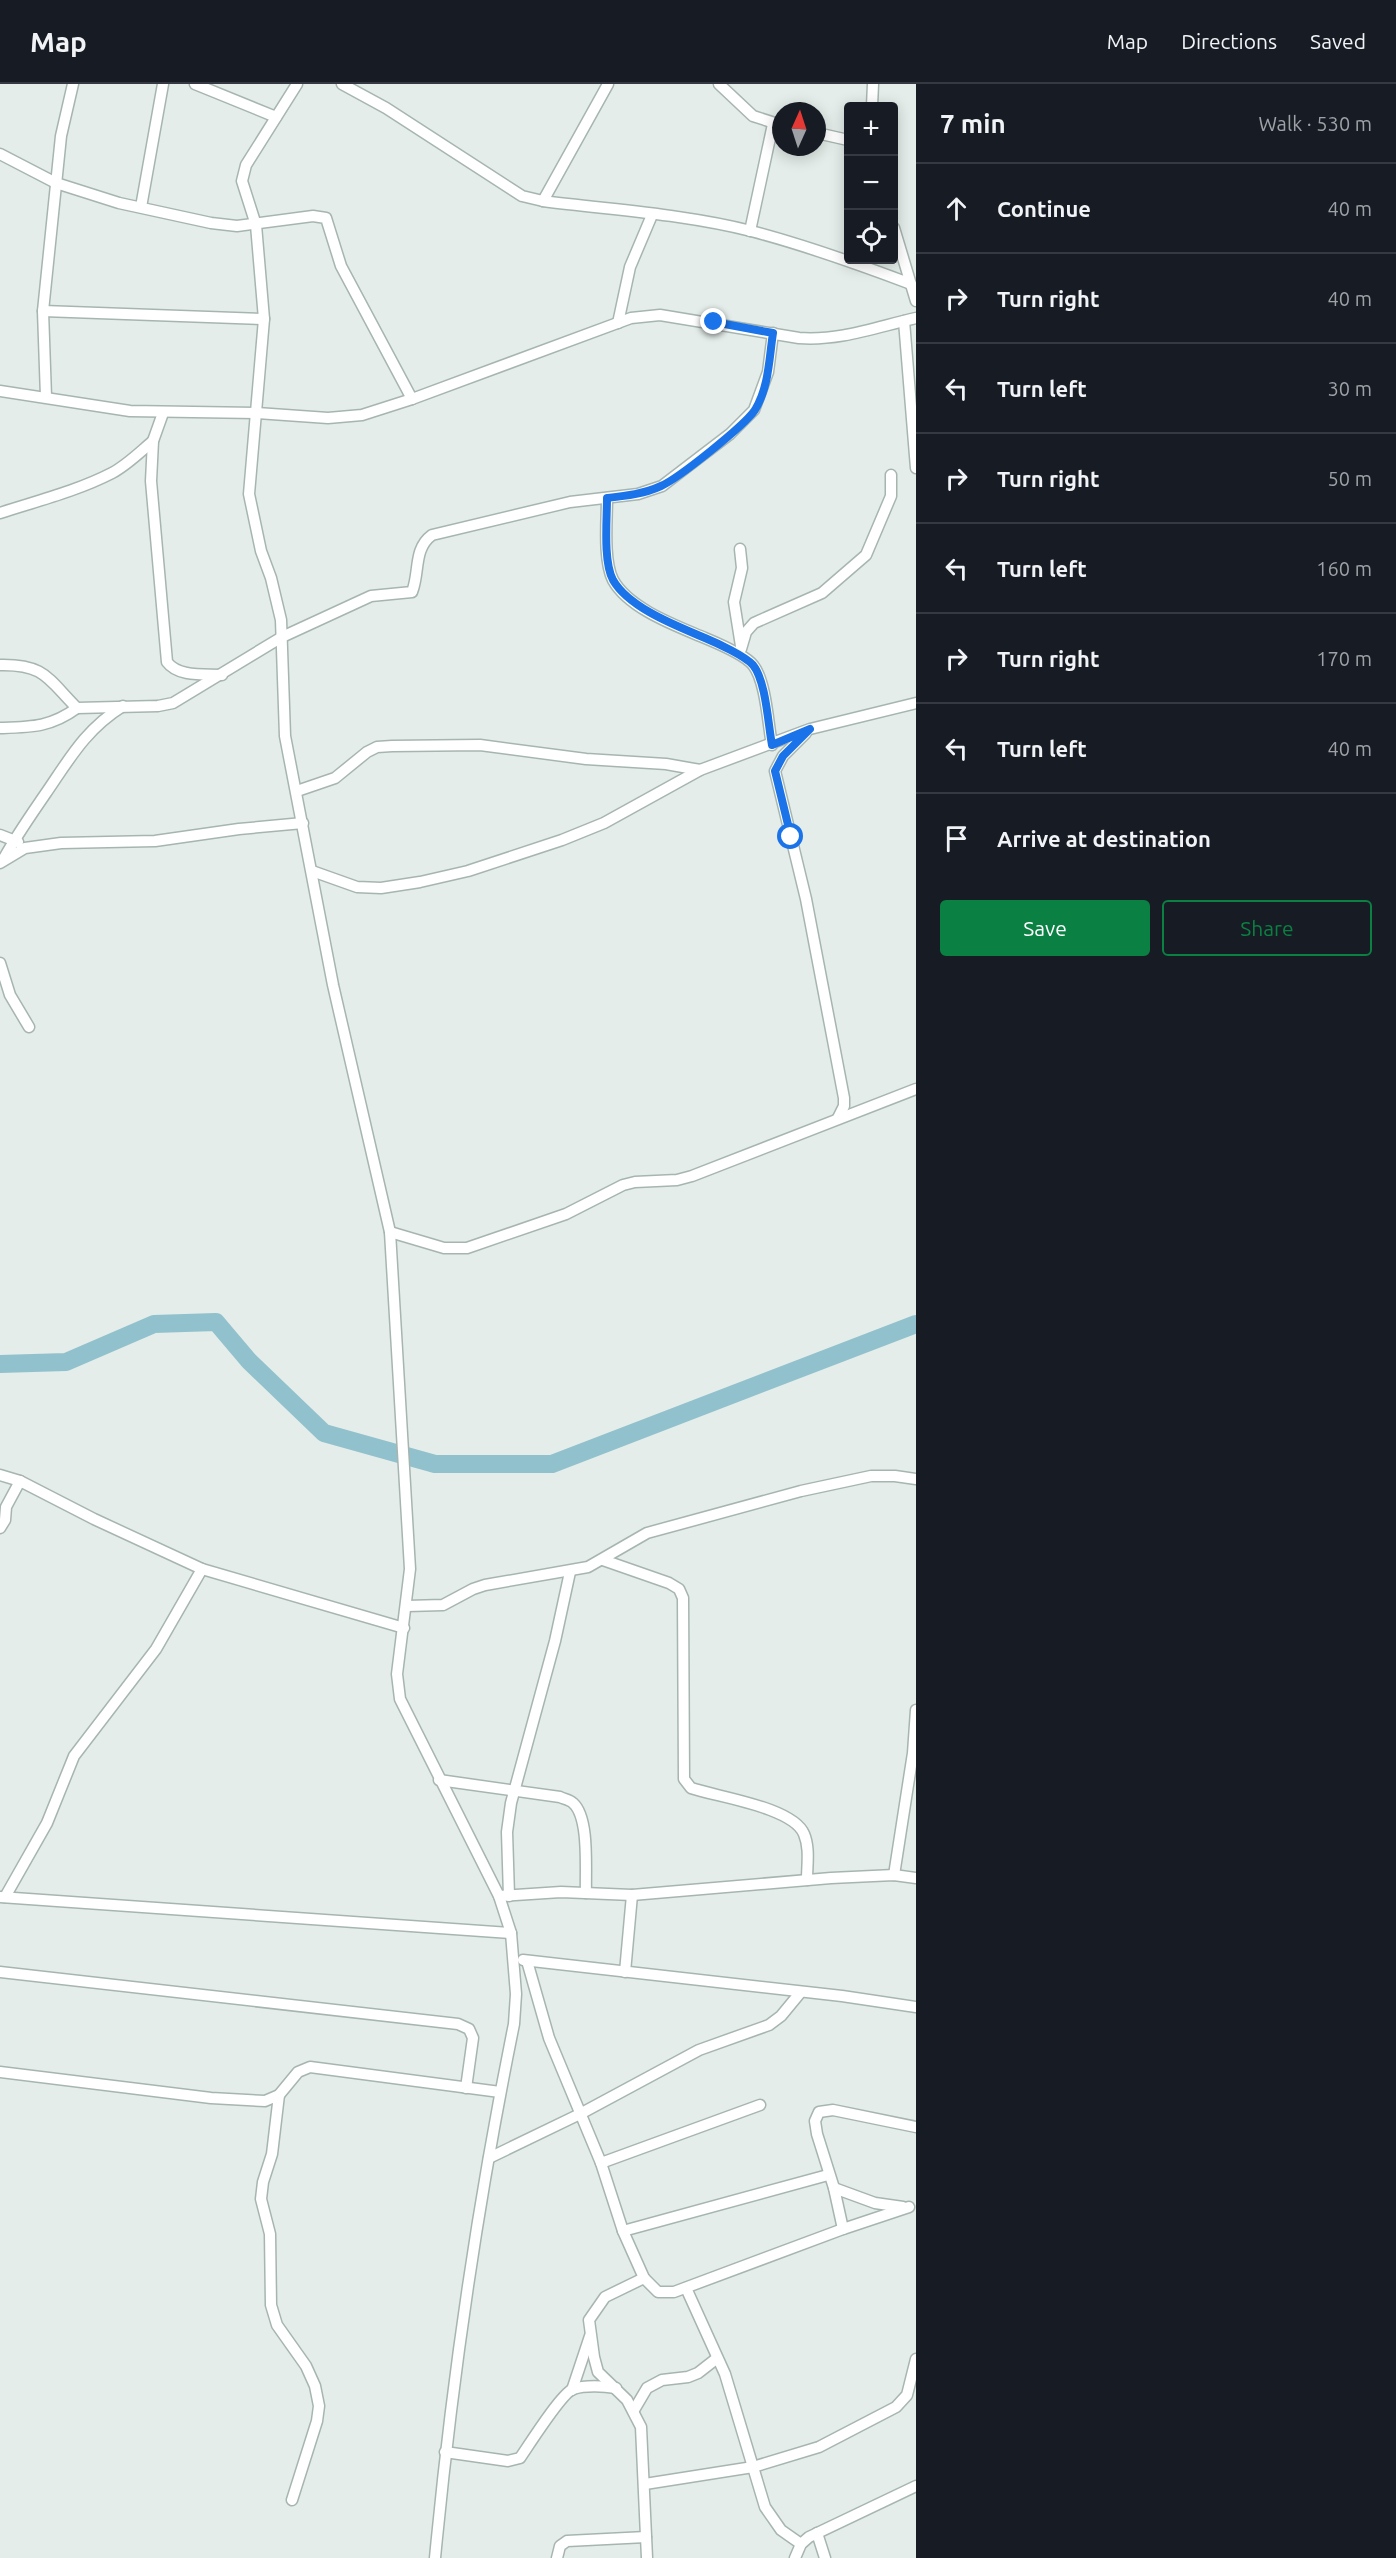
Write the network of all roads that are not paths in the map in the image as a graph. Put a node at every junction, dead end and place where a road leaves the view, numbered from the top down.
1 (73, 84) edge
2 (163, 84) edge
3 (195, 84) edge
4 (297, 84) edge
5 (342, 84) edge
6 (608, 84) edge
7 (719, 84) edge
8 (873, 84) edge
9 (872, 102) edge
10 (276, 117) junction
11 (772, 122) edge
12 (826, 135) edge
13 (844, 139) edge
14 (772, 144) edge
15 (0, 154) edge
16 (56, 183) junction
17 (543, 201) junction
18 (141, 207) junction
19 (652, 214) junction
20 (256, 225) junction
21 (750, 231) junction
22 (898, 241) edge
23 (911, 284) junction
24 (916, 300) edge
25 (43, 311) junction
26 (916, 318) edge
27 (264, 320) junction
28 (904, 321) junction
29 (618, 323) junction
30 (773, 333) junction
31 (0, 391) edge
32 (46, 397) junction
33 (412, 399) junction
34 (163, 413) junction
35 (257, 413) junction
36 (153, 441) junction
37 (916, 468) edge
38 (891, 475) dead end
39 (607, 498) junction
40 (0, 513) edge
41 (740, 549) dead end
42 (282, 637) junction
43 (742, 653) junction
44 (0, 665) edge
45 (222, 675) junction
46 (916, 703) edge
47 (123, 706) junction
48 (78, 708) junction
49 (0, 728) edge
50 (810, 729) junction
51 (772, 745) junction
52 (700, 770) junction
53 (297, 791) junction
54 (303, 823) junction
55 (0, 835) edge
56 (14, 839) junction
57 (25, 848) junction
58 (2, 862) edge
59 (312, 871) junction
60 (0, 963) edge
61 (29, 1027) dead end
62 (916, 1089) edge
63 (838, 1118) junction
64 (390, 1232) junction
65 (0, 1475) edge
66 (916, 1479) edge
67 (20, 1481) junction
68 (0, 1528) edge
69 (603, 1560) junction
70 (202, 1569) junction
71 (570, 1572) junction
72 (407, 1606) junction
73 (404, 1628) junction
74 (916, 1710) edge
75 (439, 1780) junction
76 (514, 1791) junction
77 (894, 1875) junction
78 (916, 1878) edge
79 (807, 1880) junction
80 (586, 1893) junction
81 (632, 1895) junction
82 (504, 1896) junction
83 (3, 1897) edge
84 (511, 1933) junction
85 (514, 1958) junction
86 (527, 1961) junction
87 (0, 1972) edge
88 (625, 1972) junction
89 (800, 1993) junction
90 (916, 2007) edge
91 (0, 2072) edge
92 (466, 2088) junction
93 (500, 2092) junction
94 (279, 2095) junction
95 (760, 2105) dead end
96 (580, 2114) junction
97 (916, 2127) edge
98 (489, 2158) junction
99 (601, 2163) junction
100 (828, 2175) junction
101 (834, 2188) junction
102 (912, 2207) edge
103 (843, 2229) junction
104 (623, 2231) junction
105 (644, 2278) junction
106 (686, 2288) junction
107 (591, 2333) junction
108 (716, 2359) junction
109 (916, 2359) edge
110 (616, 2388) junction
111 (572, 2390) junction
112 (634, 2410) junction
113 (445, 2452) junction
114 (753, 2467) junction
115 (645, 2484) junction
116 (916, 2486) edge
117 (292, 2500) dead end
118 (817, 2533) junction
119 (646, 2537) junction
120 (801, 2544) junction
121 (435, 2558) edge
122 (557, 2558) edge
123 (647, 2558) edge
124 (795, 2558) edge
125 (825, 2558) edge

1 - 16 street
2 - 18 street
3 - 10 street
4 - 10 street
5 - 17 street
6 - 17 street
7 - 11 street
8 - 9 street
10 - 20 street
12 - 13 street
14 - 21 street
15 - 16 street
16 - 18 street
16 - 25 street
17 - 19 street
18 - 20 street
19 - 21 street
19 - 29 street
20 - 27 street
20 - 33 street
21 - 23 street
22 - 23 street
23 - 24 street
25 - 27 street
25 - 32 street
26 - 28 street
27 - 35 street
28 - 30 street
28 - 37 street
29 - 30 street
29 - 33 street
30 - 39 street
31 - 32 street
32 - 34 street
33 - 35 street
34 - 35 street
34 - 36 street
35 - 42 street
36 - 40 street
36 - 45 street
38 - 43 street
39 - 42 street
39 - 43 street
41 - 43 street
42 - 45 street
42 - 53 street
43 - 51 street
44 - 48 street
45 - 47 street
46 - 50 street
47 - 48 street
47 - 56 street
48 - 49 street
50 - 51 street
50 - 63 street
51 - 52 street
52 - 53 street
52 - 59 street
53 - 54 street
54 - 57 street
54 - 59 street
55 - 56 street
56 - 57 street
56 - 58 street
57 - 58 street
59 - 64 street
60 - 61 street
62 - 63 street
63 - 64 street
64 - 72 street
65 - 67 street
66 - 69 street
67 - 68 street
67 - 70 street
69 - 71 street
69 - 79 street
70 - 73 street
70 - 83 street
71 - 72 street
71 - 76 street
72 - 73 street
73 - 75 street
74 - 77 street
75 - 76 street
75 - 82 street
76 - 80 street
76 - 82 street
77 - 78 street
77 - 79 street
79 - 81 street
80 - 81 street
80 - 82 street
81 - 88 street
82 - 84 street
83 - 84 street
84 - 85 street
85 - 86 street
85 - 93 street
86 - 88 street
86 - 96 street
87 - 92 street
88 - 89 street
89 - 90 street
89 - 96 street
91 - 94 street
92 - 93 street
92 - 94 street
93 - 98 street
94 - 117 street
95 - 99 street
96 - 98 street
96 - 99 street
97 - 100 street
98 - 113 street
99 - 104 street
100 - 101 street
100 - 104 street
101 - 102 street
101 - 103 street
102 - 103 street
103 - 106 street
104 - 105 street
105 - 106 street
105 - 107 street
106 - 108 street
107 - 110 street
107 - 111 street
108 - 112 street
108 - 114 street
109 - 114 street
110 - 111 street
110 - 112 street
111 - 113 street
112 - 115 street
113 - 121 street
114 - 115 street
114 - 120 street
115 - 119 street
116 - 118 street
118 - 120 street
118 - 125 street
119 - 122 street
119 - 123 street
120 - 124 street

